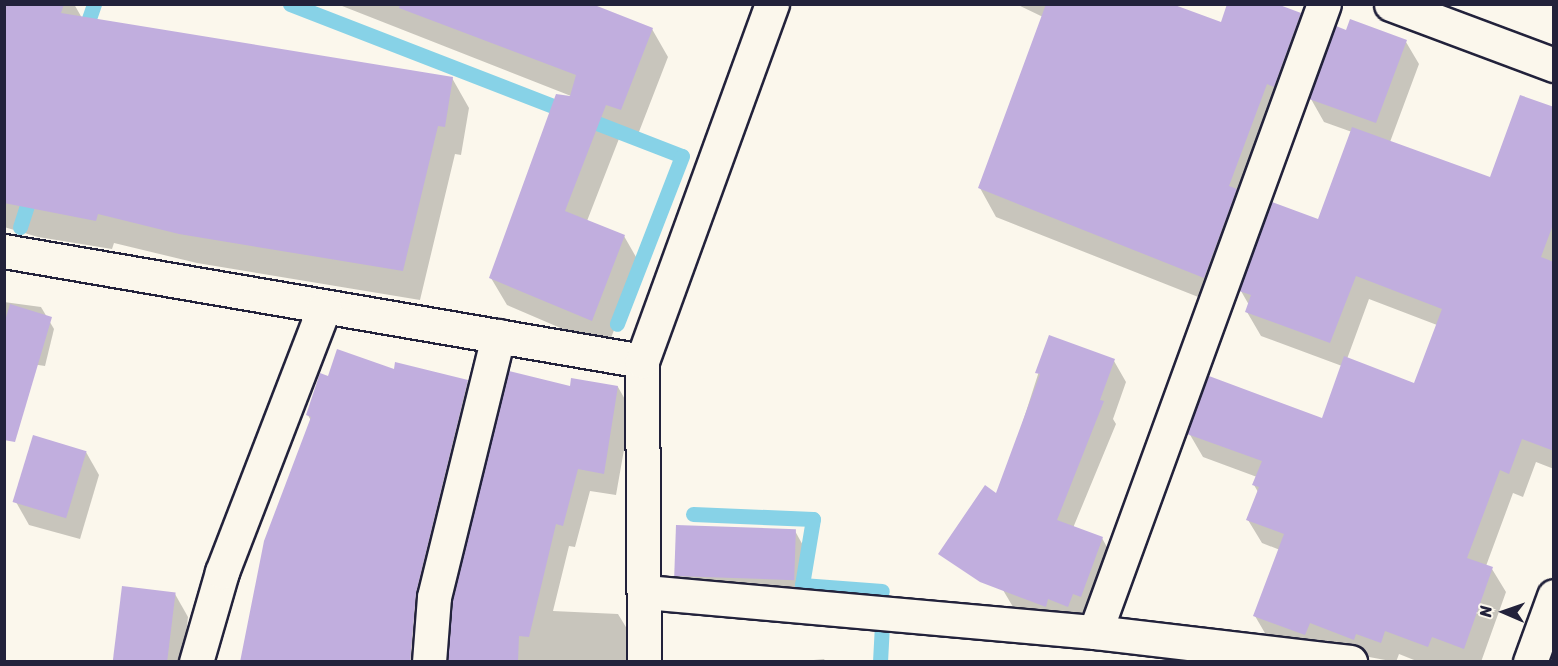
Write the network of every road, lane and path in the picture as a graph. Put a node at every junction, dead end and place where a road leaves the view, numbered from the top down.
1 (772, 4) edge
2 (1324, 4) edge
3 (1391, 4) edge
4 (1554, 65) edge
5 (4, 251) edge
6 (324, 307) junction
7 (498, 336) junction
8 (642, 361) junction
9 (645, 592) junction
10 (1554, 597) edge
11 (1095, 632) junction
12 (195, 662) edge
13 (429, 662) edge
14 (644, 662) edge
15 (1350, 662) edge
16 (1530, 662) edge

1 - 8 street
2 - 11 street
3 - 4 street
5 - 6 street
6 - 7 street
6 - 12 street
7 - 8 street
7 - 13 street
8 - 9 street
9 - 11 street
9 - 14 street
10 - 16 street
11 - 15 street

